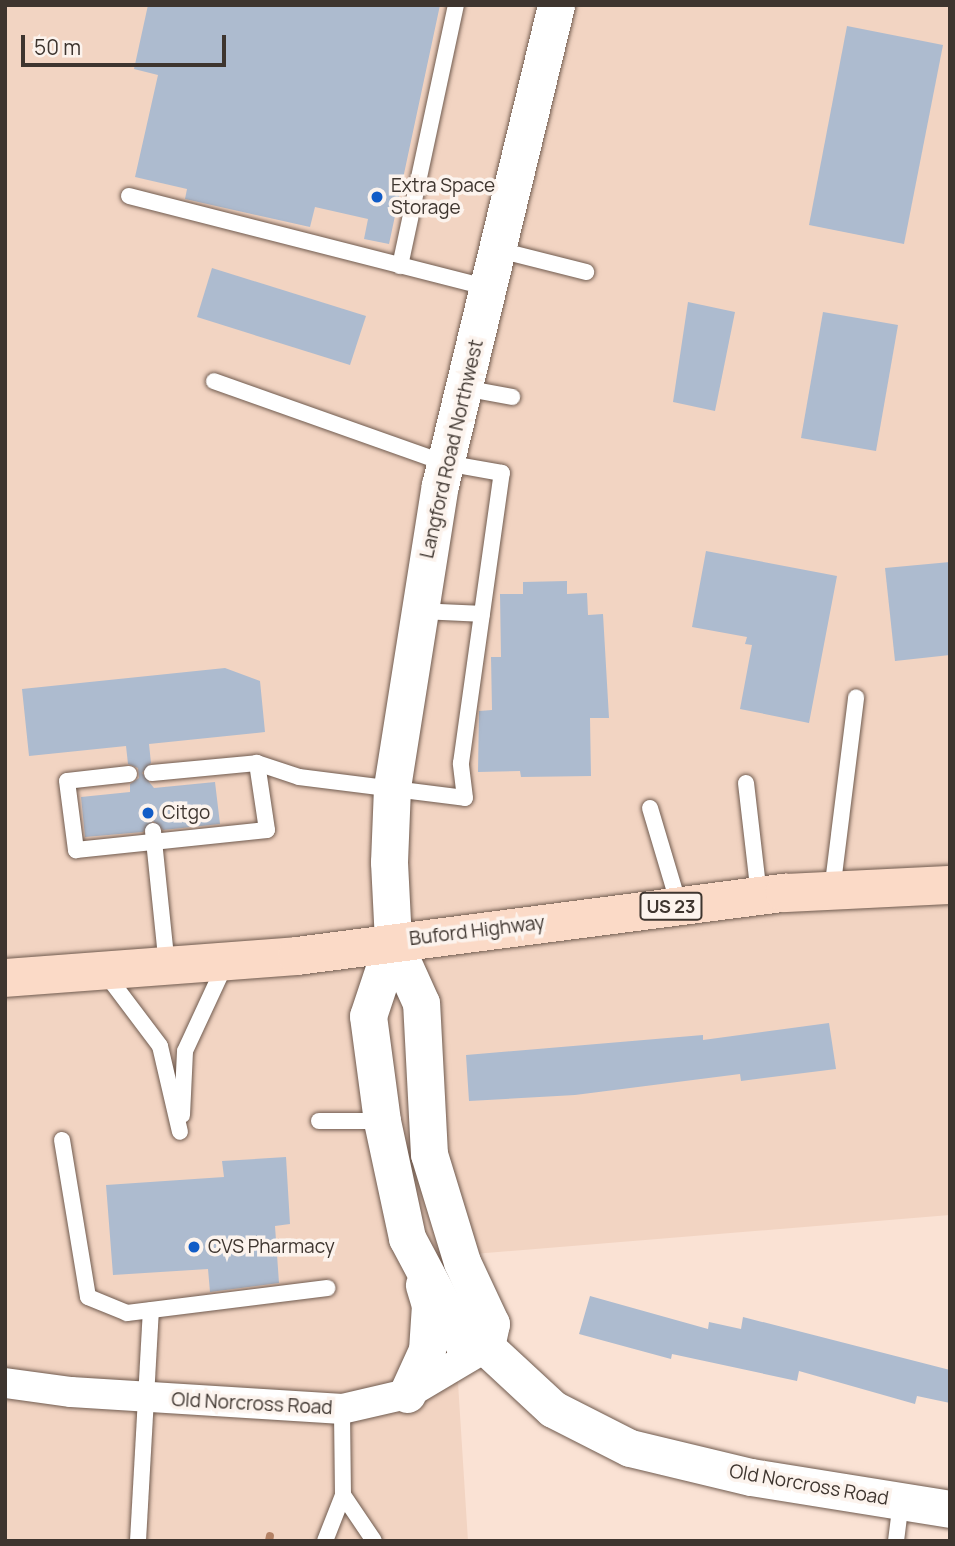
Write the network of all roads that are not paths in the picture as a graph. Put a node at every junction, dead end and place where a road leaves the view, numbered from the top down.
1 (456, 5) edge
2 (556, 5) edge
3 (129, 196) dead end
4 (499, 250) junction
5 (400, 265) junction
6 (586, 272) dead end
7 (489, 289) junction
8 (214, 381) dead end
9 (464, 388) junction
10 (512, 397) dead end
11 (445, 463) junction
12 (419, 611) junction
13 (482, 614) junction
14 (856, 696) dead end
15 (257, 763) junction
16 (152, 773) dead end
17 (129, 774) dead end
18 (111, 776) junction
19 (746, 783) dead end
20 (392, 787) junction
21 (113, 794) dead end
22 (650, 808) dead end
23 (153, 836) junction
24 (950, 885) edge
25 (832, 891) junction
26 (759, 896) junction
27 (679, 905) junction
28 (393, 941) junction
29 (227, 961) junction
30 (167, 966) junction
31 (104, 971) junction
32 (5, 978) edge
33 (319, 1121) dead end
34 (382, 1121) junction
35 (62, 1140) dead end
36 (418, 1264) junction
37 (327, 1288) dead end
38 (151, 1310) junction
39 (486, 1347) junction
40 (5, 1383) edge
41 (407, 1394) junction
42 (146, 1397) junction
43 (342, 1409) junction
44 (343, 1495) junction
45 (901, 1501) junction
46 (950, 1509) edge
47 (138, 1541) edge
48 (325, 1541) edge
49 (374, 1541) edge
50 (896, 1541) edge

1 - 5 lane
2 - 4 street, Langford Road Northwest
3 - 5 lane
4 - 6 lane
4 - 7 street, Langford Road Northwest
5 - 7 lane
7 - 9 street, Langford Road Northwest
8 - 11 lane
9 - 10 lane
9 - 11 street, Langford Road Northwest
11 - 12 street, Langford Road Northwest
11 - 13 lane
12 - 13 lane
12 - 20 street, Langford Road Northwest
13 - 20 lane
14 - 25 lane
15 - 16 lane
15 - 20 lane
15 - 23 lane
17 - 18 lane
18 - 21 lane
18 - 23 lane
19 - 26 lane
20 - 28 street, Langford Road Northwest
22 - 27 lane
23 - 30 lane
24 - 25 main road, Buford Highway / US 23
25 - 26 main road, Buford Highway / US 23
26 - 27 main road, Buford Highway / US 23
27 - 28 main road, Buford Highway / US 23
28 - 29 main road, Buford Highway / US 23
28 - 34 street, Langford Road Northwest
28 - 39 street, Langford Road Northwest
29 - 30 main road, Buford Highway / US 23
29 - 31 lane
30 - 31 main road, Buford Highway / US 23
31 - 32 main road, Buford Highway / US 23
33 - 34 lane
34 - 36 street, Langford Road Northwest
35 - 38 lane
36 - 39 street, Langford Road Northwest
36 - 41 street
37 - 38 lane
38 - 42 lane
39 - 41 street, Old Norcross Road
39 - 45 street, Old Norcross Road
40 - 42 street, Old Norcross Road
41 - 43 street, Old Norcross Road
42 - 43 street, Old Norcross Road
42 - 47 lane
43 - 44 lane
44 - 48 lane
44 - 49 lane
45 - 46 street, Old Norcross Road
45 - 50 lane

